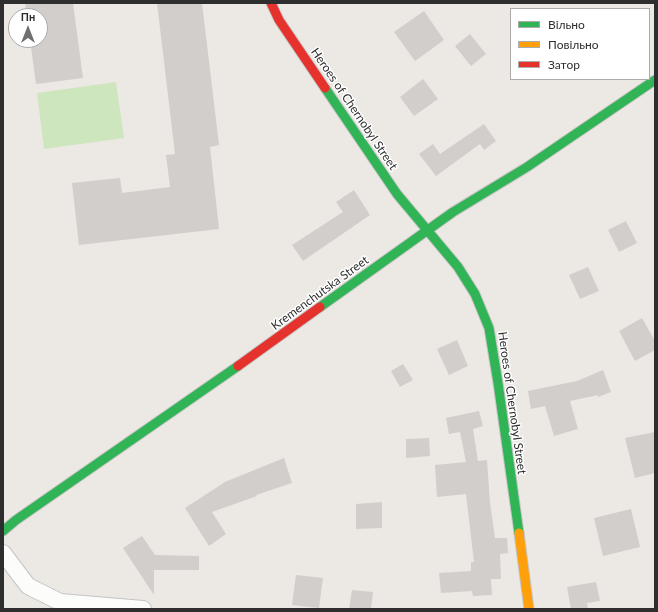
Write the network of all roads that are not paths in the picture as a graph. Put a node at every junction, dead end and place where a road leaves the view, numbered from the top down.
1 (271, 3) edge
2 (655, 80) edge
3 (426, 230) junction
4 (3, 531) edge
5 (3, 553) edge
6 (143, 609) edge
7 (529, 609) edge

1 - 3 main road, Heroes of Chernobyl Street
2 - 3 main road, Kremenchutska Street
3 - 4 main road, Kremenchutska Street
3 - 7 main road, Heroes of Chernobyl Street
5 - 6 street

